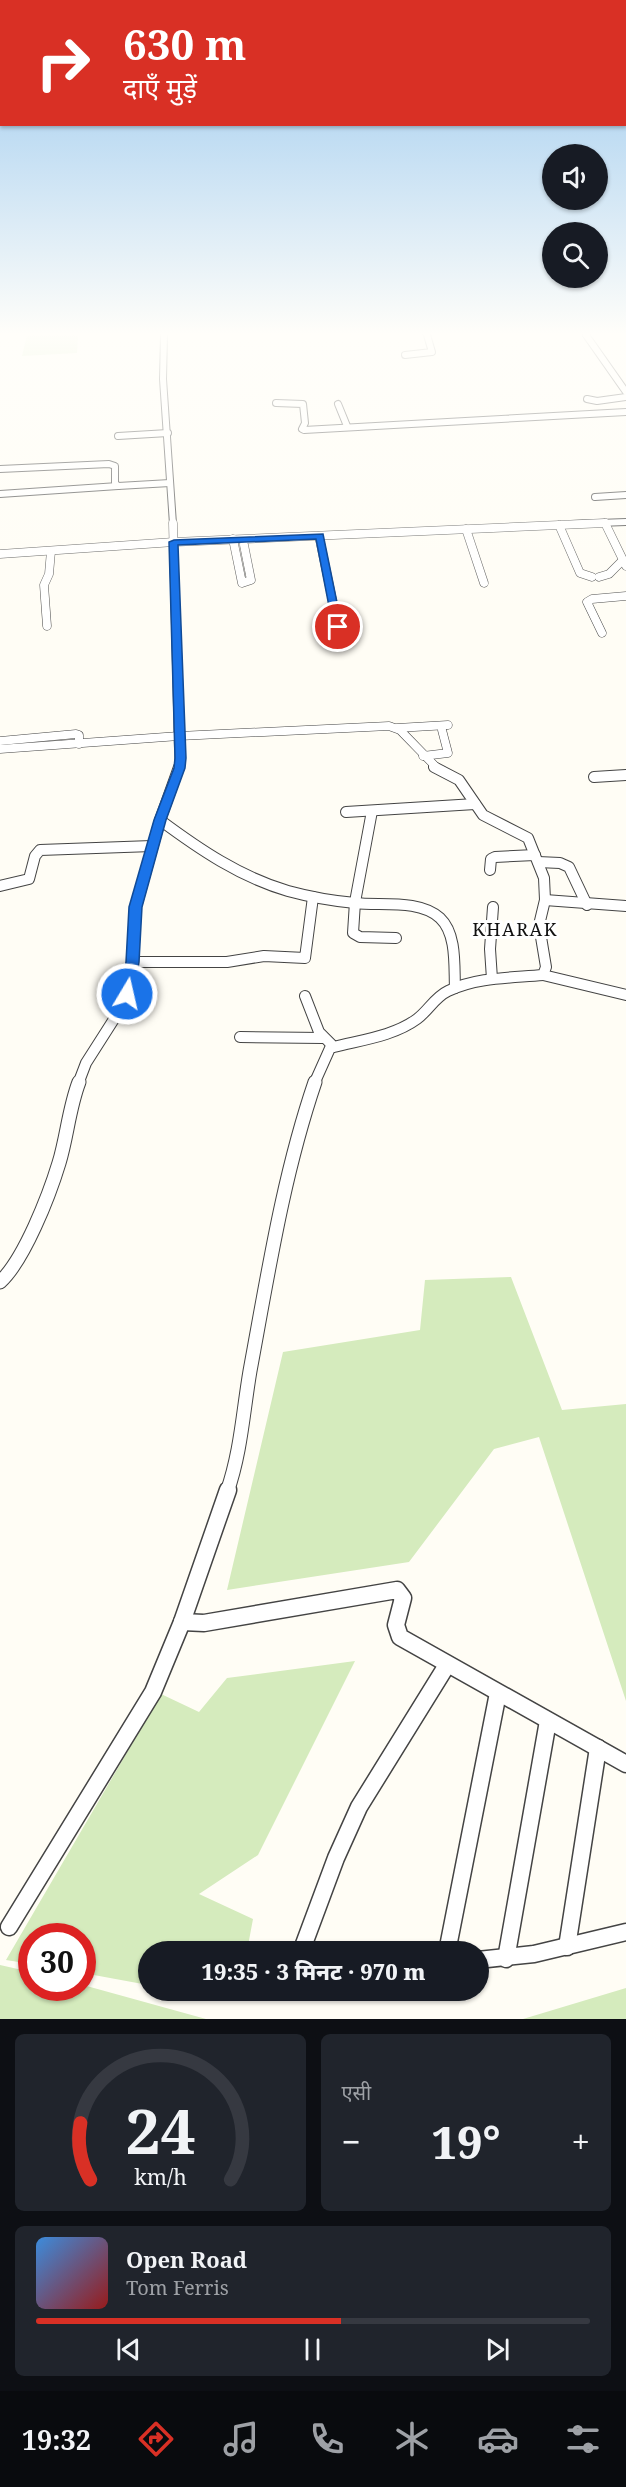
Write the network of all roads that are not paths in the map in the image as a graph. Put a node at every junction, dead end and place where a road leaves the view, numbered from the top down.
1 (168, 429) edge
2 (168, 433) junction
3 (118, 436) dead end
4 (0, 469) edge
5 (170, 483) junction
6 (118, 486) junction
7 (0, 494) edge
8 (626, 495) edge
9 (595, 497) dead end
10 (626, 522) edge
11 (605, 523) junction
12 (559, 525) junction
13 (466, 529) junction
14 (320, 536) junction
15 (233, 539) junction
16 (174, 542) junction
17 (244, 545) dead end
18 (51, 551) junction
19 (0, 554) edge
20 (625, 563) edge
21 (484, 583) dead end
22 (626, 596) edge
23 (48, 626) dead end
24 (338, 627) dead end
25 (602, 633) dead end
26 (397, 728) junction
27 (179, 736) junction
28 (0, 741) edge
29 (79, 744) junction
30 (0, 749) edge
31 (423, 756) junction
32 (626, 775) edge
33 (594, 777) dead end
34 (475, 804) junction
35 (372, 811) junction
36 (346, 812) dead end
37 (160, 820) junction
38 (152, 846) junction
39 (537, 858) junction
40 (490, 870) dead end
41 (0, 886) edge
42 (313, 897) junction
43 (545, 900) junction
44 (355, 902) junction
45 (587, 905) junction
46 (626, 906) edge
47 (493, 907) dead end
48 (396, 938) dead end
49 (132, 962) junction
50 (543, 975) junction
51 (492, 979) junction
52 (455, 988) junction
53 (626, 995) edge
54 (305, 996) dead end
55 (240, 1037) dead end
56 (327, 1042) junction
57 (0, 1282) edge
58 (182, 1622) junction
59 (447, 1665) junction
60 (498, 1693) junction
61 (548, 1720) junction
62 (598, 1749) junction
63 (626, 1764) edge
64 (9, 1927) dead end
65 (626, 1932) edge
66 (305, 1941) edge
67 (449, 1941) edge
68 (567, 1947) junction
69 (489, 1959) edge
70 (506, 1959) junction

1 - 2 street
2 - 3 street
2 - 5 street
4 - 6 street
5 - 6 street
5 - 16 street
6 - 7 street
8 - 9 street
10 - 11 street
11 - 12 street
11 - 20 street
12 - 13 street
12 - 20 street
13 - 14 street
13 - 21 street
14 - 15 street
14 - 24 street
15 - 16 street
15 - 17 street
16 - 18 street
16 - 27 street
18 - 19 street
18 - 23 street
22 - 25 street
26 - 27 street
26 - 31 street
26 - 31 street
27 - 29 street
27 - 37 street
28 - 29 street
29 - 30 street
31 - 34 street
32 - 33 street
34 - 35 street
34 - 39 street
35 - 36 street
35 - 44 street
37 - 38 street
37 - 42 street
38 - 41 street
38 - 49 street
39 - 40 street
39 - 43 street
39 - 45 street
42 - 44 street
42 - 49 street
43 - 45 street
43 - 50 street
44 - 48 street
44 - 52 street
45 - 46 street
47 - 51 street
49 - 57 street
50 - 51 street
50 - 53 street
51 - 52 street
52 - 56 street
54 - 56 street
55 - 56 street
56 - 58 street
58 - 59 street
58 - 64 street
59 - 60 street
59 - 66 street
60 - 61 street
60 - 67 street
61 - 62 street
61 - 70 street
62 - 63 street
62 - 68 street
65 - 68 street
68 - 70 street
69 - 70 street

